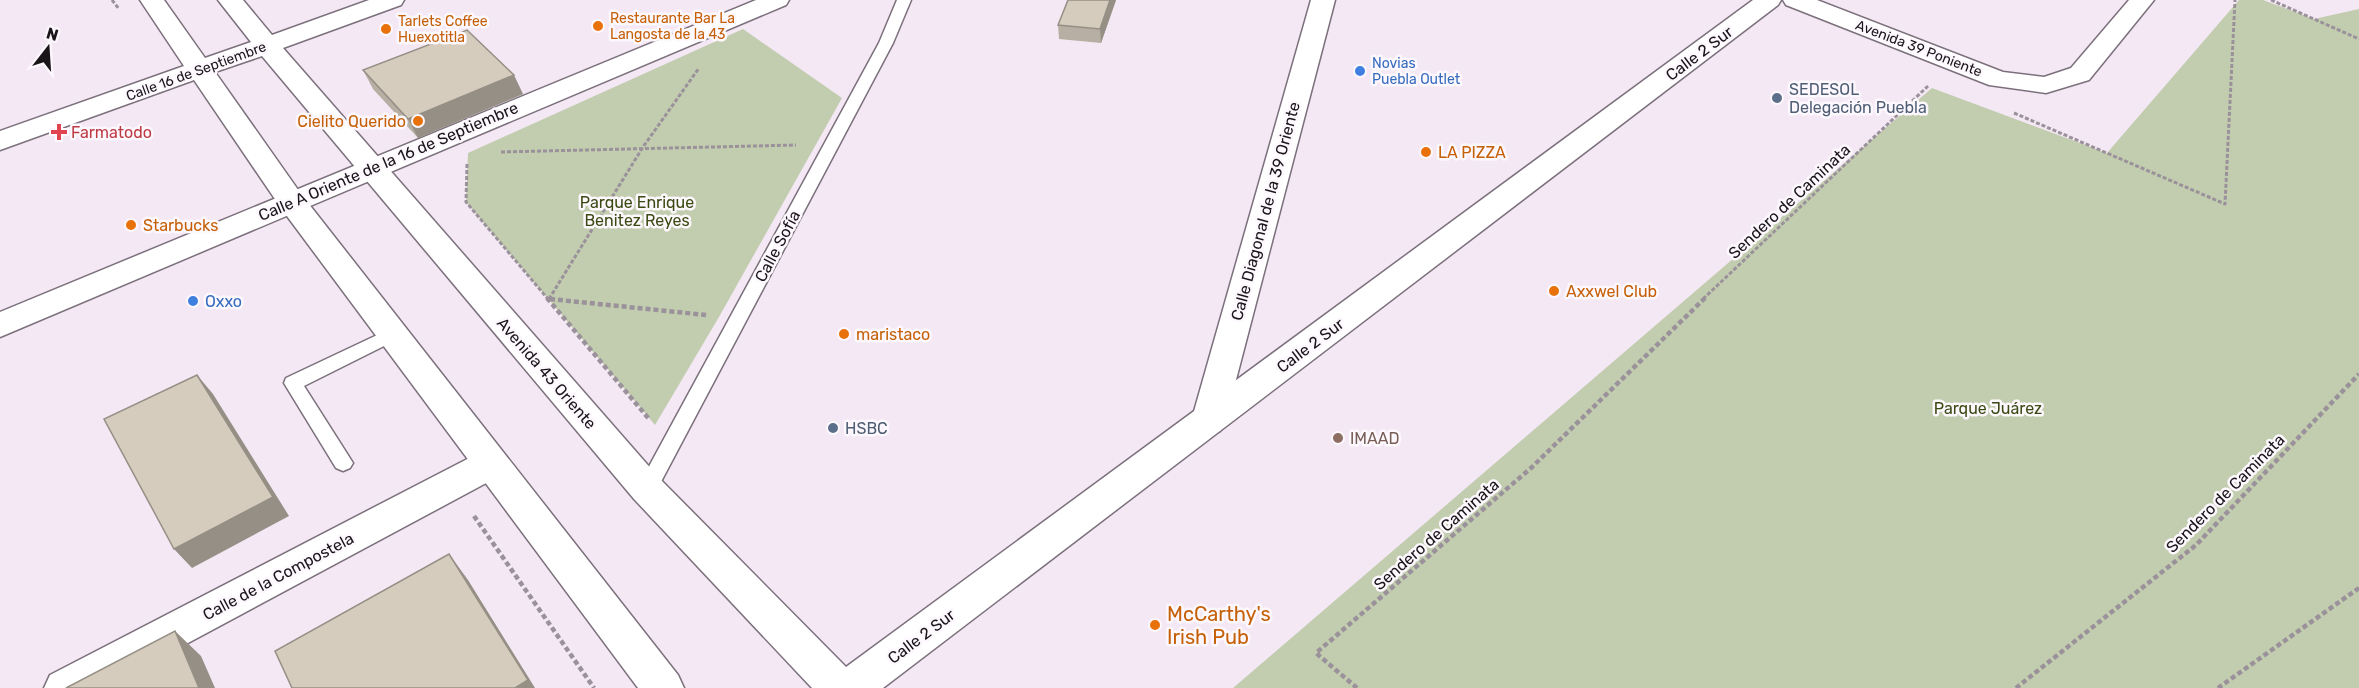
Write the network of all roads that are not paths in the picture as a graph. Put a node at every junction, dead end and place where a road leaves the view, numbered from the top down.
1 (152, 0) edge
2 (230, 0) edge
3 (392, 0) edge
4 (777, 0) edge
5 (904, 0) edge
6 (1323, 0) edge
7 (1768, 0) edge
8 (1795, 0) edge
9 (2142, 0) edge
10 (268, 45) junction
11 (200, 69) junction
12 (0, 141) edge
13 (370, 168) junction
14 (291, 201) junction
15 (0, 326) edge
16 (392, 334) junction
17 (1208, 422) junction
18 (343, 463) dead end
19 (490, 464) junction
20 (647, 489) junction
21 (65, 688) edge
22 (663, 688) edge
23 (839, 688) edge
24 (851, 688) edge

1 - 11 street
2 - 10 street, Avenida 43 Oriente
3 - 10 street, Calle 16 de Septiembre
4 - 13 street, Calle A Oriente de la 16 de Septiembre
5 - 20 lane, Calle Sofía
6 - 17 street, Calle Diagonal de la 39 Oriente
7 - 17 street, Calle 2 Sur
8 - 9 street, Avenida 39 Poniente
10 - 11 street, Calle 16 de Septiembre
10 - 13 street, Avenida 43 Oriente
11 - 12 street, Calle 16 de Septiembre
11 - 14 street
13 - 14 street, Calle A Oriente de la 16 de Septiembre
13 - 20 street, Avenida 43 Oriente
14 - 15 street, Calle A Oriente de la 16 de Septiembre
14 - 16 street
16 - 18 lane
16 - 19 street
17 - 24 street, Calle 2 Sur
19 - 21 street, Calle de la Compostela
19 - 22 street
20 - 23 street, Avenida 43 Oriente

